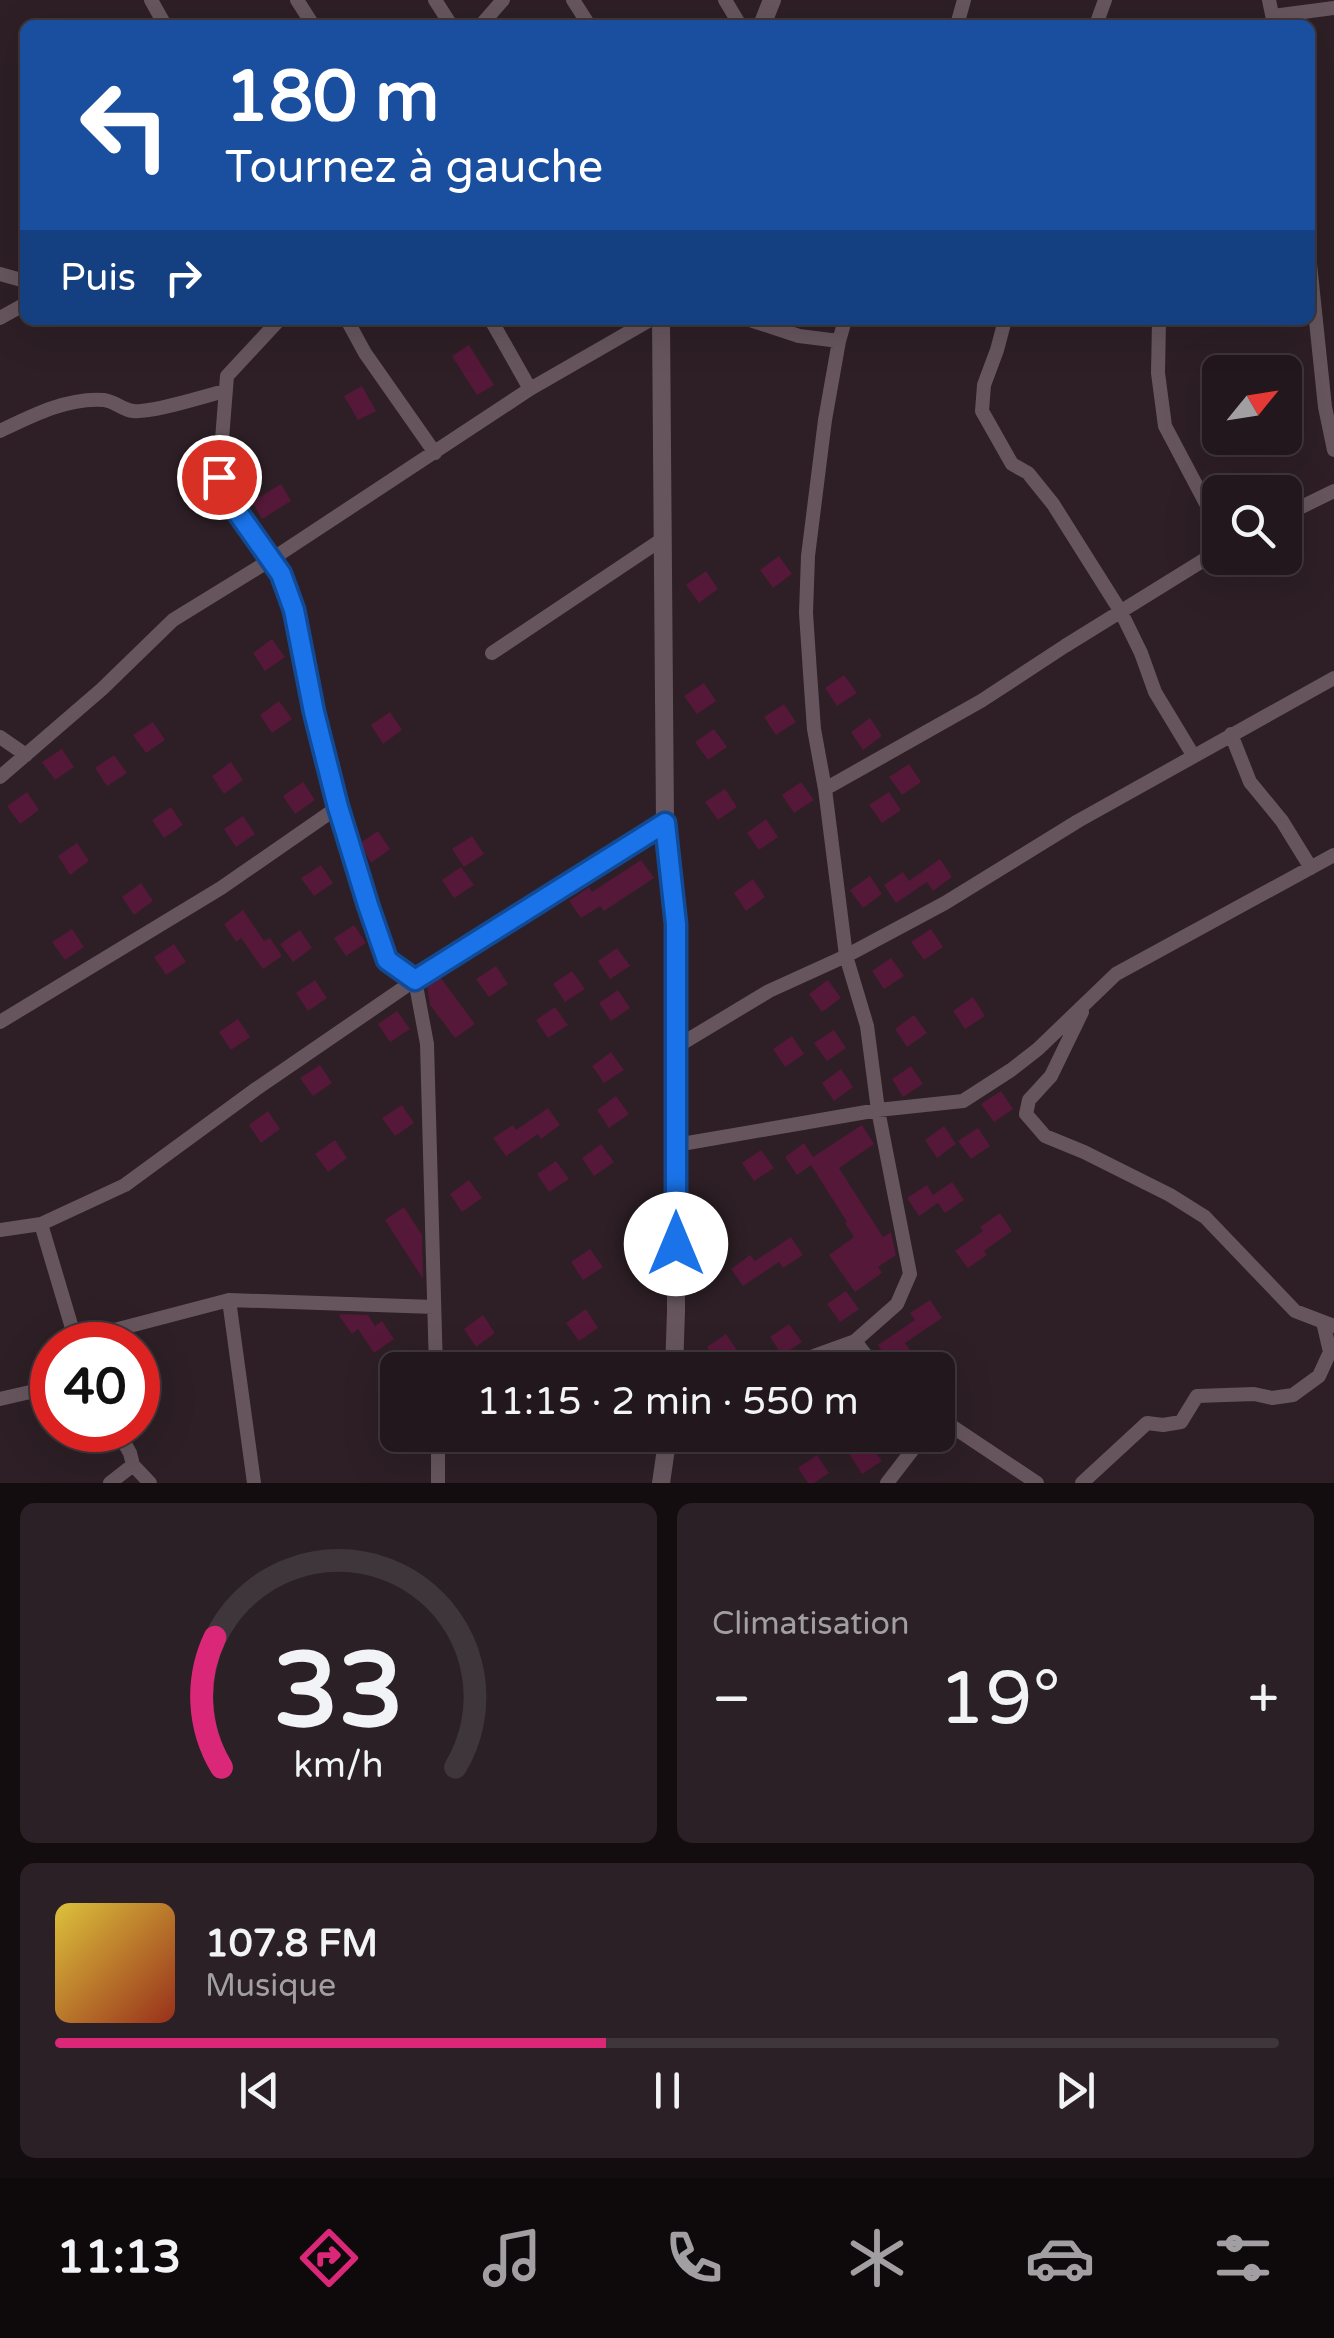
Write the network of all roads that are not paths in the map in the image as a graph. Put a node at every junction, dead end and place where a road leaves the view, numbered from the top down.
1 (503, 0) edge
2 (1270, 0) edge
3 (1334, 8) edge
4 (485, 20) edge
5 (1274, 20) edge
6 (1315, 312) edge
7 (274, 325) edge
8 (349, 325) edge
9 (494, 325) edge
10 (641, 325) edge
11 (661, 325) edge
12 (765, 325) edge
13 (843, 325) edge
14 (1004, 325) edge
15 (1160, 325) edge
16 (838, 342) junction
17 (530, 389) junction
18 (225, 391) junction
19 (0, 431) edge
20 (1334, 450) edge
21 (435, 452) junction
22 (1334, 490) edge
23 (1202, 495) edge
24 (1302, 506) edge
25 (664, 538) junction
26 (272, 559) junction
27 (1202, 561) edge
28 (1121, 612) junction
29 (492, 653) dead end
30 (1334, 678) edge
31 (1231, 734) junction
32 (0, 737) edge
33 (26, 755) junction
34 (1193, 755) junction
35 (0, 776) edge
36 (825, 789) junction
37 (338, 807) junction
38 (665, 823) junction
39 (1334, 855) edge
40 (1311, 868) junction
41 (846, 956) junction
42 (415, 980) junction
43 (1087, 1002) junction
44 (0, 1022) edge
45 (676, 1047) junction
46 (878, 1110) junction
47 (676, 1144) junction
48 (42, 1224) junction
49 (0, 1230) edge
50 (229, 1300) junction
51 (434, 1307) junction
52 (70, 1322) edge
53 (151, 1322) edge
54 (1328, 1324) edge
55 (855, 1342) junction
56 (435, 1352) edge
57 (675, 1352) edge
58 (827, 1352) edge
59 (863, 1352) edge
60 (30, 1392) edge
61 (0, 1399) edge
62 (955, 1428) edge
63 (129, 1452) edge
64 (438, 1452) edge
65 (666, 1452) edge
66 (911, 1452) edge
67 (132, 1466) junction
68 (110, 1483) edge
69 (150, 1483) edge
70 (254, 1483) edge
71 (438, 1483) edge
72 (662, 1483) edge
73 (887, 1483) edge
74 (1037, 1483) edge
75 (1082, 1483) edge

1 - 4 street
2 - 5 street
3 - 5 street
6 - 20 street
7 - 18 street
8 - 21 street
9 - 17 street
10 - 17 street
11 - 25 street
12 - 16 street
13 - 16 street
14 - 28 street
15 - 23 street
16 - 36 street
17 - 21 street
18 - 19 street
18 - 26 street
21 - 26 street
22 - 24 street
25 - 29 street
25 - 38 street
26 - 33 street
26 - 37 street
27 - 28 street
28 - 34 street
28 - 36 street
30 - 31 street
31 - 34 street
31 - 40 street
32 - 33 street
33 - 35 street
34 - 41 street
36 - 41 street
37 - 42 street
37 - 44 street
38 - 42 street
38 - 45 street
39 - 40 street
40 - 43 street
41 - 45 street
41 - 46 street
42 - 48 street
42 - 51 street
43 - 46 street
43 - 54 street
45 - 47 street
46 - 47 street
46 - 55 street
47 - 57 street
48 - 49 street
48 - 52 street
50 - 51 street
50 - 53 street
50 - 70 street
51 - 56 street
54 - 75 street
55 - 58 street
55 - 59 street
60 - 61 street
62 - 74 street
63 - 67 street
64 - 71 street
65 - 72 street
66 - 73 street
67 - 68 street
67 - 69 street

